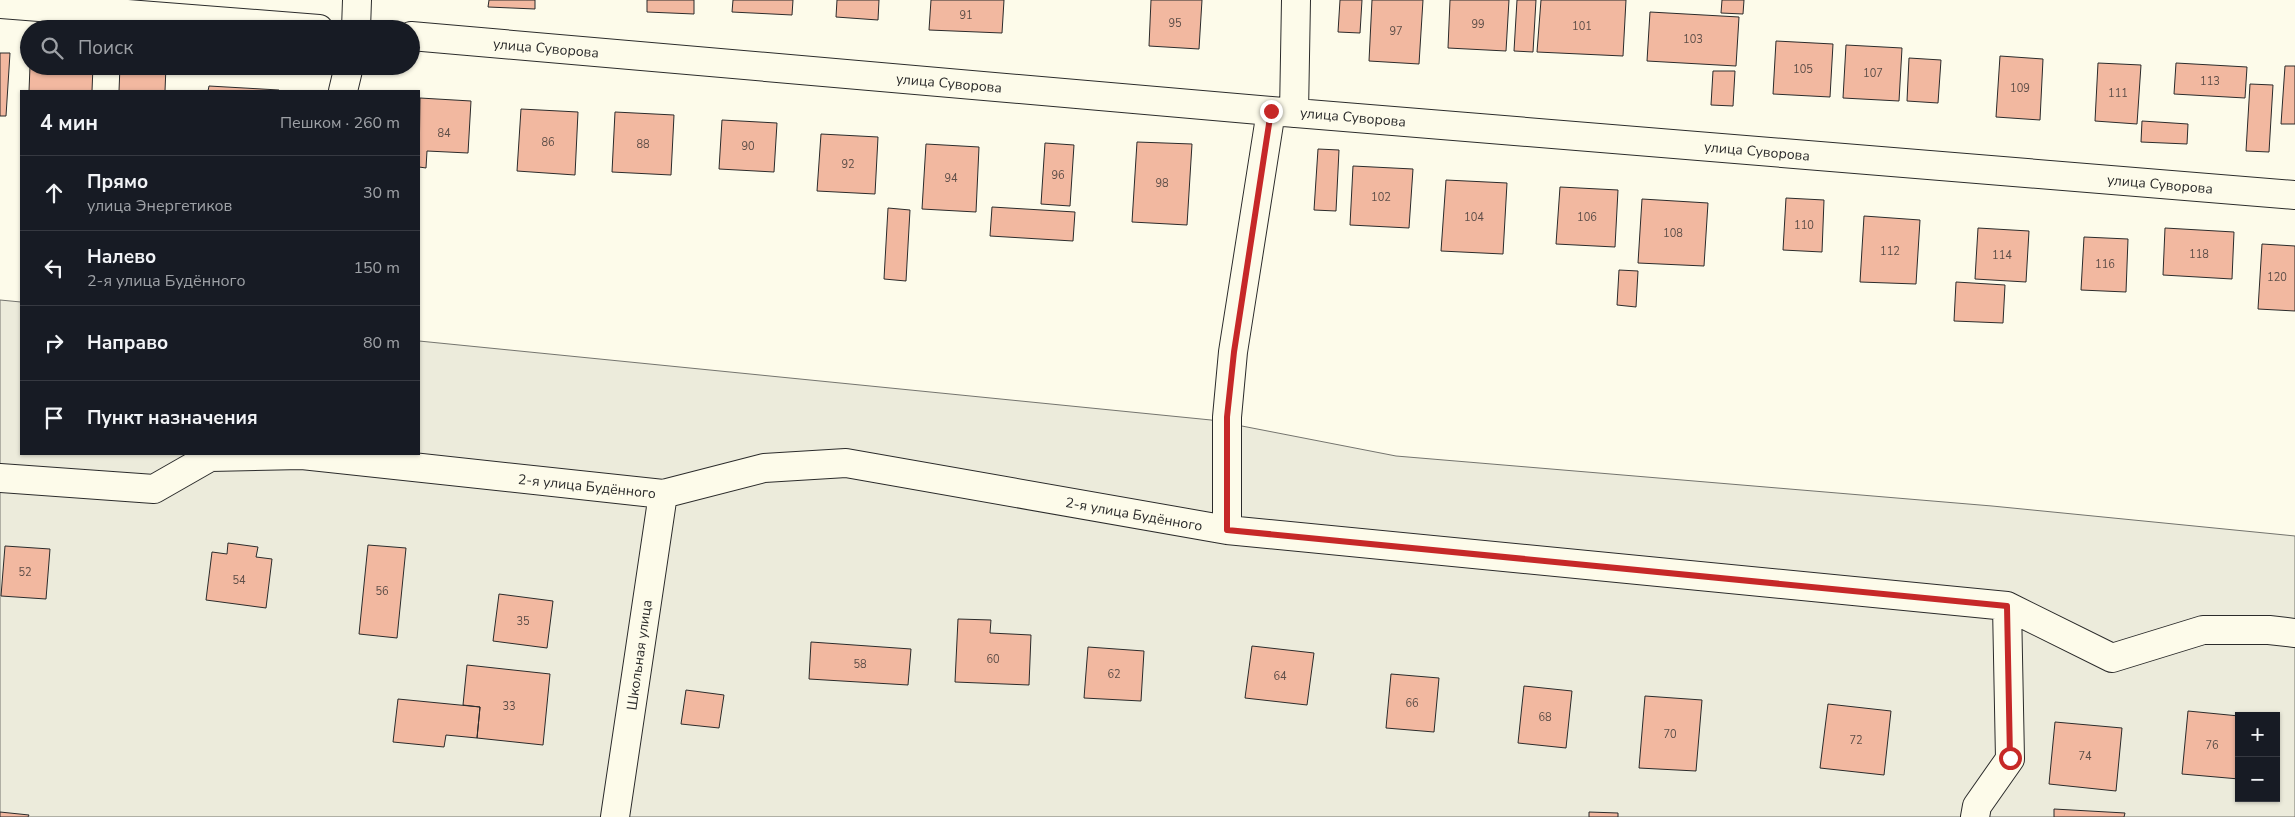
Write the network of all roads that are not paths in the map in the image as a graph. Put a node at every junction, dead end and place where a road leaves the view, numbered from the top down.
1 (357, 0) edge
2 (1296, 0) edge
3 (0, 4) edge
4 (204, 20) edge
5 (356, 20) edge
6 (420, 37) edge
7 (346, 75) edge
8 (343, 90) edge
9 (1283, 112) junction
10 (2295, 195) edge
11 (302, 455) edge
12 (0, 478) edge
13 (663, 494) junction
14 (1227, 530) junction
15 (2007, 606) junction
16 (2295, 633) edge
17 (615, 817) edge
18 (1975, 817) edge

1 - 5 street
2 - 9 street
3 - 4 street
6 - 9 street, улица Суворова
7 - 8 street
9 - 10 street, улица Суворова
9 - 14 street
11 - 12 street, 2-я улица Будённого
11 - 13 street, 2-я улица Будённого
13 - 14 street, 2-я улица Будённого
13 - 17 street, Школьная улица
14 - 15 street, 2-я улица Будённого
15 - 16 street, 2-я улица Будённого
15 - 18 street

